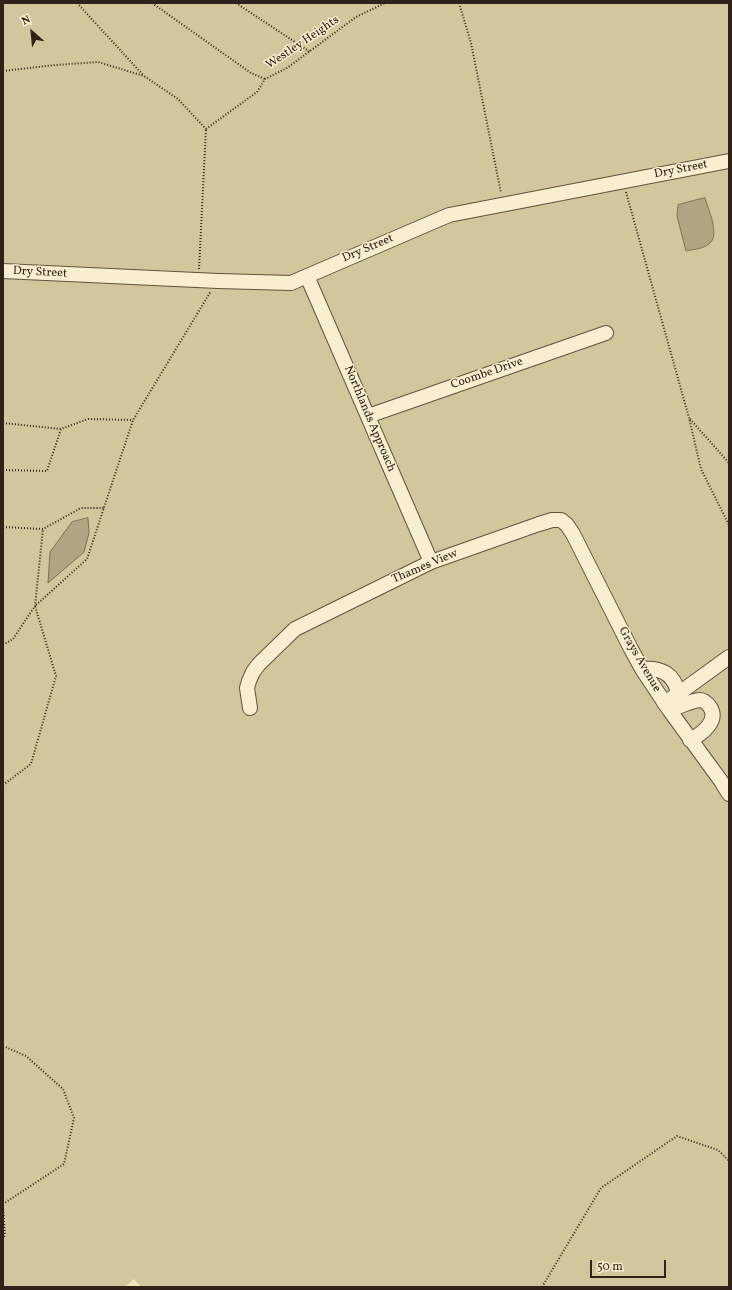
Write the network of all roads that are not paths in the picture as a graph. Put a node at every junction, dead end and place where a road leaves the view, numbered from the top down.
1 (729, 161) edge
2 (3, 271) edge
3 (307, 276) junction
4 (606, 333) dead end
5 (368, 416) junction
6 (561, 520) joint
7 (431, 562) junction
8 (729, 657) edge
9 (642, 669) junction
10 (678, 694) junction
11 (667, 707) junction
12 (250, 708) dead end
13 (690, 740) junction
14 (729, 794) edge

1 - 3 street, Dry Street
2 - 3 street, Dry Street
3 - 5 street, Northlands Approach
4 - 5 street, Coombe Drive
5 - 7 street, Northlands Approach
6 - 7 street, Thames View
6 - 9 street, Grays Avenue
7 - 12 street, Thames View
8 - 10 street
9 - 10 street
9 - 11 street, Grays Avenue
10 - 11 street
11 - 13 street, Grays Avenue
11 - 13 street
13 - 14 street, Grays Avenue

